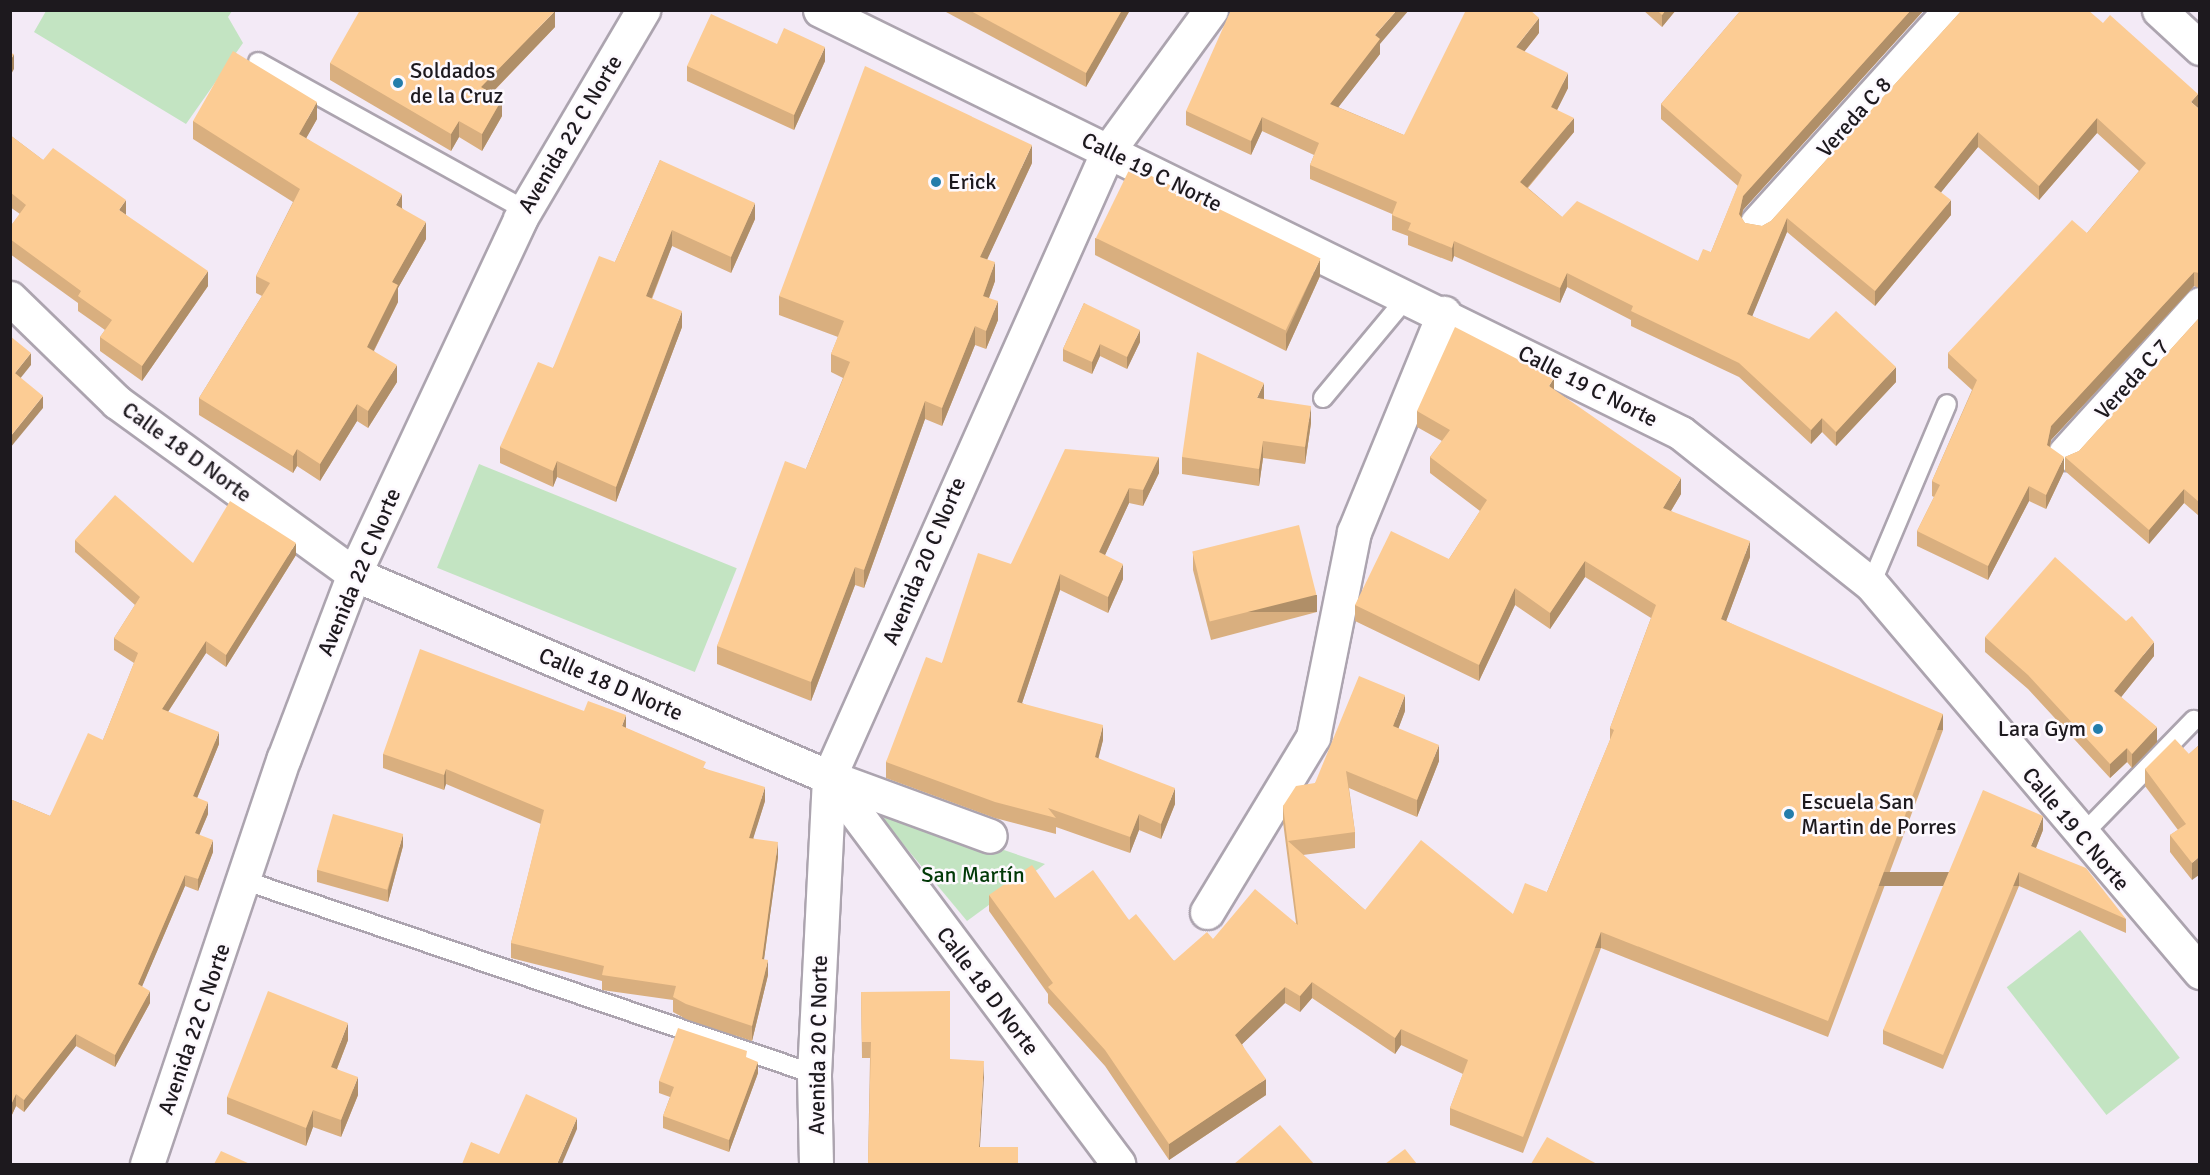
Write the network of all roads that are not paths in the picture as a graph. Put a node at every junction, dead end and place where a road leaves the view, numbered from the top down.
1 (643, 10) edge
2 (820, 10) edge
3 (1211, 10) edge
4 (1950, 10) edge
5 (2159, 10) edge
6 (2199, 48) edge
7 (258, 62) dead end
8 (1108, 151) junction
9 (525, 210) junction
10 (1757, 223) edge
11 (1408, 296) junction
12 (10, 298) edge
13 (2199, 304) edge
14 (1444, 313) junction
15 (1323, 398) dead end
16 (1947, 404) dead end
17 (2065, 453) dead end
18 (354, 574) junction
19 (1871, 584) junction
20 (2194, 720) dead end
21 (829, 777) junction
22 (990, 836) dead end
23 (2081, 836) junction
24 (246, 882) junction
25 (1207, 912) dead end
26 (2199, 972) edge
27 (814, 1074) junction
28 (147, 1164) edge
29 (816, 1164) edge
30 (1118, 1164) edge

1 - 9 street, Avenida 22 C Norte
2 - 8 street, Calle 19 C Norte
3 - 8 street, Avenida 20 C Norte
4 - 10 street, Vereda C 8
5 - 6 street
7 - 9 lane
8 - 11 street, Calle 19 C Norte
8 - 21 street, Avenida 20 C Norte
9 - 18 street, Avenida 22 C Norte
11 - 14 street, Calle 19 C Norte
11 - 15 lane
12 - 18 street, Calle 18 D Norte
13 - 17 street, Vereda C 7
14 - 19 street, Calle 19 C Norte
14 - 25 street
16 - 19 lane
18 - 21 street, Calle 18 D Norte
18 - 24 street, Avenida 22 C Norte
19 - 23 street, Calle 19 C Norte
20 - 23 lane
21 - 22 street
21 - 27 street, Avenida 20 C Norte
21 - 30 street, Calle 18 D Norte
23 - 26 street, Calle 19 C Norte
24 - 27 lane
24 - 28 street, Avenida 22 C Norte
27 - 29 street, Avenida 20 C Norte

